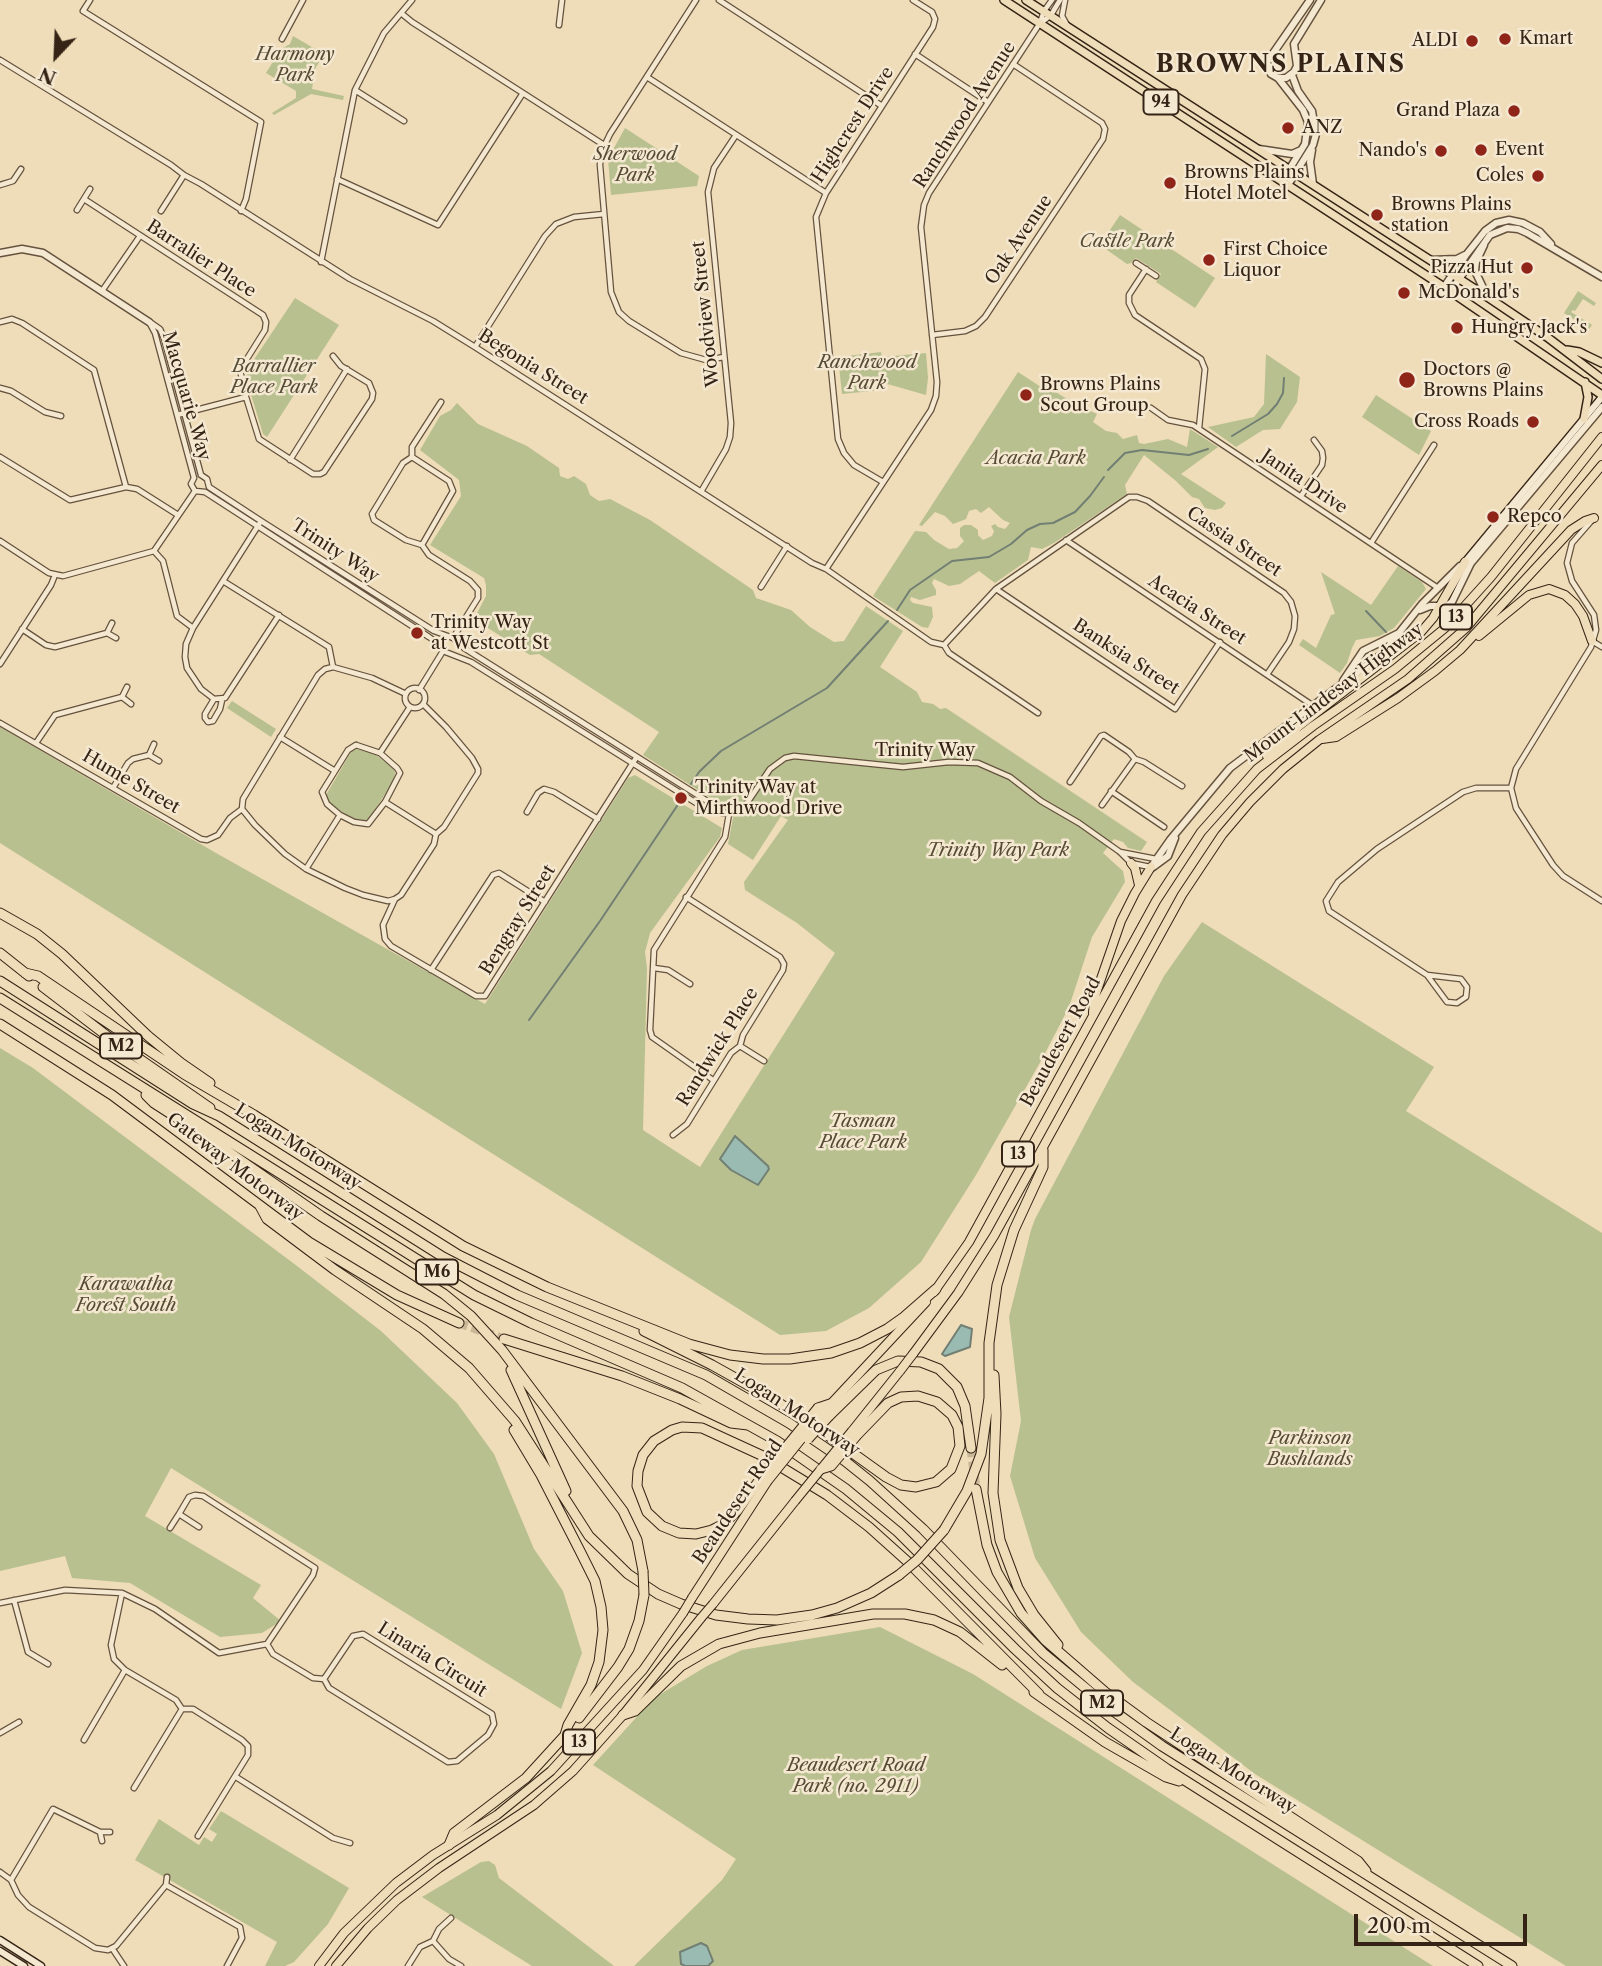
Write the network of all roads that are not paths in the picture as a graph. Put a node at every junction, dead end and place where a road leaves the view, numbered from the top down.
1 (90, 0) edge
2 (303, 0) edge
3 (412, 0) edge
4 (562, 0) edge
5 (696, 0) edge
6 (719, 0) edge
7 (913, 0) edge
8 (1004, 0) edge
9 (1026, 0) edge
10 (1052, 0) edge
11 (1060, 0) edge
12 (1065, 0) edge
13 (1310, 0) edge
14 (1321, 0) edge
15 (401, 13) junction
16 (1047, 13) junction
17 (1040, 23) junction
18 (559, 25) dead end
19 (1068, 26) junction
20 (282, 40) dead end
21 (1274, 52) junction
22 (915, 54) junction
23 (1296, 58) junction
24 (0, 60) edge
25 (1013, 64) junction
26 (1292, 75) junction
27 (647, 77) junction
28 (1278, 78) junction
29 (355, 90) junction
30 (523, 93) junction
31 (988, 102) junction
32 (882, 106) junction
33 (404, 121) dead end
34 (736, 135) junction
35 (604, 145) junction
36 (1313, 145) junction
37 (1302, 148) junction
38 (1259, 149) junction
39 (21, 169) dead end
40 (1293, 171) junction
41 (184, 175) junction
42 (337, 179) junction
43 (1285, 183) junction
44 (1313, 184) junction
45 (0, 185) edge
46 (90, 189) dead end
47 (826, 193) junction
48 (84, 199) junction
49 (77, 210) dead end
50 (161, 211) dead end
51 (241, 211) junction
52 (604, 214) junction
53 (140, 236) junction
54 (1484, 243) junction
55 (1555, 248) junction
56 (0, 253) edge
57 (1466, 254) junction
58 (1429, 260) junction
59 (321, 262) junction
60 (1136, 263) dead end
61 (1146, 269) junction
62 (1156, 276) dead end
63 (1602, 276) edge
64 (1456, 277) junction
65 (1447, 290) junction
66 (102, 291) junction
67 (1489, 298) junction
68 (0, 322) edge
69 (149, 322) junction
70 (932, 335) junction
71 (475, 347) junction
72 (1564, 349) junction
73 (333, 356) dead end
74 (724, 357) junction
75 (1602, 363) edge
76 (347, 369) junction
77 (1602, 379) edge
78 (1584, 382) junction
79 (0, 388) edge
80 (1602, 396) edge
81 (246, 397) junction
82 (441, 402) dead end
83 (1602, 407) edge
84 (1151, 408) dead end
85 (184, 413) junction
86 (177, 415) junction
87 (61, 416) dead end
88 (1584, 419) junction
89 (1199, 429) junction
90 (1602, 437) edge
91 (1314, 440) dead end
92 (1434, 445) dead end
93 (0, 457) edge
94 (412, 457) junction
95 (290, 460) junction
96 (1602, 465) edge
97 (201, 475) junction
98 (194, 478) junction
99 (883, 482) junction
100 (209, 486) junction
101 (126, 487) junction
102 (702, 490) junction
103 (195, 491) junction
104 (205, 492) junction
105 (1301, 496) junction
106 (178, 515) junction
107 (1598, 517) edge
108 (261, 521) junction
109 (257, 526) junction
110 (1066, 540) junction
111 (0, 541) edge
112 (1371, 543) junction
113 (422, 545) junction
114 (787, 546) junction
115 (153, 551) junction
116 (1465, 562) junction
117 (826, 569) junction
118 (55, 575) junction
119 (223, 581) junction
120 (761, 587) dead end
121 (1438, 588) junction
122 (996, 589) junction
123 (1438, 606) junction
124 (1418, 610) junction
125 (279, 615) junction
126 (112, 623) dead end
127 (193, 628) junction
128 (22, 629) junction
129 (1399, 632) junction
130 (107, 633) junction
131 (116, 638) dead end
132 (452, 639) junction
133 (1592, 641) junction
134 (1220, 642) junction
135 (944, 645) junction
136 (1602, 647) edge
137 (442, 648) junction
138 (1460, 650) junction
139 (451, 652) junction
140 (1359, 656) junction
141 (1371, 662) junction
142 (0, 664) edge
143 (333, 667) junction
144 (1268, 673) junction
145 (1342, 682) junction
146 (127, 687) dead end
147 (419, 690) junction
148 (407, 694) junction
149 (121, 697) junction
150 (214, 699) junction
151 (222, 700) junction
152 (131, 704) dead end
153 (423, 705) junction
154 (1312, 705) junction
155 (410, 707) junction
156 (1038, 713) dead end
157 (0, 723) edge
158 (280, 737) junction
159 (1320, 740) junction
160 (36, 743) junction
161 (154, 744) dead end
162 (380, 753) junction
163 (149, 755) junction
164 (1135, 759) junction
165 (159, 761) dead end
166 (635, 761) junction
167 (1257, 769) junction
168 (335, 771) junction
169 (1070, 782) dead end
170 (1182, 786) dead end
171 (113, 788) junction
172 (1511, 788) junction
173 (1111, 791) junction
174 (384, 802) junction
175 (1102, 805) dead end
176 (243, 809) junction
177 (527, 812) dead end
178 (729, 814) junction
179 (340, 815) junction
180 (598, 819) junction
181 (1164, 827) dead end
182 (436, 834) junction
183 (1176, 835) junction
184 (1120, 852) junction
185 (1157, 859) junction
186 (1131, 863) junction
187 (1151, 867) junction
188 (306, 869) junction
189 (1169, 880) joint
190 (1139, 885) junction
191 (1185, 890) joint
192 (686, 897) junction
193 (395, 899) junction
194 (1602, 901) edge
195 (545, 902) junction
196 (0, 913) edge
197 (0, 953) edge
198 (654, 968) junction
199 (430, 970) junction
200 (24, 973) junction
201 (1427, 975) junction
202 (0, 981) edge
203 (690, 984) dead end
204 (0, 999) edge
205 (1093, 1016) junction
206 (0, 1024) edge
207 (740, 1046) junction
208 (764, 1061) dead end
209 (713, 1080) junction
210 (138, 1085) junction
211 (254, 1115) junction
212 (219, 1116) junction
213 (673, 1135) dead end
214 (1043, 1150) junction
215 (260, 1206) junction
216 (936, 1289) junction
217 (636, 1322) junction
218 (459, 1323) tunnel mouth
219 (504, 1339) tunnel mouth
220 (502, 1350) junction
221 (989, 1360) junction
222 (497, 1398) junction
223 (830, 1404) joint
224 (823, 1412) junction
225 (753, 1426) junction
226 (855, 1433) junction
227 (797, 1443) joint
228 (971, 1448) tunnel mouth
229 (821, 1469) joint
230 (764, 1480) junction
231 (976, 1489) tunnel mouth
232 (567, 1503) junction
233 (179, 1514) junction
234 (199, 1527) dead end
235 (170, 1528) dead end
236 (122, 1593) junction
237 (14, 1600) junction
238 (0, 1604) edge
239 (267, 1644) junction
240 (48, 1664) dead end
241 (125, 1670) junction
242 (1079, 1670) junction
243 (324, 1679) junction
244 (1039, 1694) junction
245 (182, 1709) junction
246 (623, 1715) junction
247 (19, 1722) dead end
248 (0, 1733) edge
249 (565, 1735) junction
250 (84, 1740) dead end
251 (236, 1777) junction
252 (1194, 1785) junction
253 (134, 1788) dead end
254 (100, 1832) junction
255 (110, 1832) dead end
256 (198, 1836) dead end
257 (102, 1841) dead end
258 (350, 1843) dead end
259 (449, 1845) junction
260 (0, 1872) edge
261 (167, 1877) dead end
262 (1372, 1878) junction
263 (11, 1880) junction
264 (166, 1885) junction
265 (451, 1918) dead end
266 (0, 1940) edge
267 (433, 1941) junction
268 (112, 1948) junction
269 (0, 1951) edge
270 (26, 1957) junction
271 (22, 1965) edge
272 (41, 1966) edge
273 (124, 1966) edge
274 (227, 1966) edge
275 (319, 1966) edge
276 (336, 1966) edge
277 (408, 1966) edge
278 (461, 1966) edge
279 (1478, 1966) edge
280 (1512, 1966) edge

1 - 51 street
2 - 20 street
3 - 15 street
4 - 18 street
5 - 27 street
6 - 32 street
7 - 22 street, Highcrest Drive
8 - 17 main road, 94
9 - 16 main road, 94
10 - 16 street
11 - 16 street
12 - 19 street
13 - 21 street
14 - 23 street
15 - 29 street
15 - 30 street
16 - 17 street, Ranchwood Avenue
16 - 19 main road, 94
17 - 25 street, Ranchwood Avenue
17 - 43 main road, 94
19 - 38 main road, 94
21 - 23 street
21 - 28 street
22 - 31 street
22 - 32 street, Highcrest Drive
23 - 26 street
24 - 41 street, Begonia Street
25 - 31 street, Ranchwood Avenue
25 - 70 street, Oak Avenue
26 - 28 street
26 - 36 street
27 - 34 street
27 - 35 street
28 - 37 street
29 - 33 street
29 - 42 street
30 - 35 street
30 - 42 street
31 - 70 street, Ranchwood Avenue
32 - 47 street, Highcrest Drive
34 - 47 street
34 - 74 street, Woodview Street
35 - 52 street
36 - 40 street
36 - 44 street
37 - 38 street
37 - 40 street
38 - 40 main road, 94
39 - 45 street
40 - 43 street
40 - 44 main road, 94
41 - 50 street
41 - 51 street, Begonia Street
42 - 59 street
43 - 65 main road, 94
44 - 58 main road, 94
46 - 48 street
47 - 99 street, Highcrest Drive
48 - 49 street
48 - 53 street, Barralier Place
51 - 59 street, Begonia Street
52 - 71 street
52 - 74 street
53 - 66 street
53 - 81 street, Barralier Place
54 - 55 street
54 - 64 street
54 - 67 street
55 - 57 street
55 - 63 street
56 - 66 street, Macquarie Way
57 - 58 street
57 - 64 street
58 - 64 main road, 94
59 - 71 street, Begonia Street
60 - 61 street
61 - 62 street
61 - 89 street
64 - 65 street
64 - 67 main road, 94
65 - 78 main road, 94
66 - 69 street, Macquarie Way
67 - 72 main road, 94
68 - 101 street
69 - 85 street, Macquarie Way
69 - 86 street, Macquarie Way
70 - 99 street, Ranchwood Avenue
71 - 102 street, Begonia Street
72 - 75 main road
72 - 77 main road, 94
73 - 76 street, Barralier Place
74 - 102 street, Woodview Street
76 - 95 street
76 - 95 street, Barralier Place
78 - 80 main road, 94
78 - 88 main road
79 - 87 street
80 - 88 street, Mount Lindesay Highway
81 - 85 street
81 - 95 street, Barralier Place
82 - 94 street
83 - 123 street
84 - 89 street, Janita Drive
85 - 86 street
85 - 97 street, Macquarie Way
86 - 98 street, Macquarie Way
88 - 116 street, Mount Lindesay Highway
89 - 105 street, Janita Drive
90 - 167 highway, Mount Lindesay Highway / 13
91 - 105 street
92 - 112 street
93 - 101 street
94 - 113 street
94 - 113 street
96 - 159 highway, Mount Lindesay Highway / 13
97 - 98 street
97 - 100 street, Trinity Way
98 - 103 street
99 - 117 street, Ranchwood Avenue
100 - 104 street
100 - 108 street, Trinity Way
101 - 106 street
102 - 114 street, Begonia Street
103 - 104 street, Trinity Way
103 - 106 street
104 - 109 street, Trinity Way
105 - 112 street, Janita Drive
106 - 115 street
107 - 133 street
107 - 138 highway
108 - 109 street
108 - 132 street, Trinity Way
109 - 119 street
109 - 137 street, Trinity Way
110 - 122 street
110 - 134 street, Acacia Street
110 - 144 street, Cassia Street
111 - 118 street
112 - 121 street, Janita Drive
113 - 132 street
114 - 117 street, Begonia Street
114 - 120 street
115 - 118 street
115 - 127 street
116 - 121 street, Mount Lindesay Highway
116 - 123 highway
117 - 135 street, Begonia Street
118 - 128 street
119 - 125 street
119 - 127 street
121 - 124 street, Mount Lindesay Highway
122 - 134 street, Banksia Street
122 - 135 street
123 - 124 street, Mount Lindesay Highway
123 - 167 highway
124 - 129 street, Mount Lindesay Highway
125 - 143 street
125 - 151 street
126 - 130 street
127 - 150 street
128 - 130 street
128 - 142 street
129 - 140 street, Mount Lindesay Highway
129 - 141 street, Mount Lindesay Highway
130 - 131 street
132 - 137 street
132 - 139 street
132 - 166 street, Trinity Way
133 - 136 street
133 - 138 highway
133 - 172 street
134 - 144 street, Acacia Street
135 - 156 street, Begonia Street
137 - 139 street, Trinity Way
137 - 147 street
138 - 159 highway
139 - 166 street, Trinity Way
140 - 141 street
140 - 145 street, Mount Lindesay Highway
141 - 145 street, Mount Lindesay Highway
143 - 148 street
143 - 158 street
144 - 154 street, Acacia Street
145 - 154 street, Mount Lindesay Highway
146 - 149 street
147 - 148 street
147 - 153 street
148 - 155 street
149 - 152 street
149 - 160 street
150 - 151 street
150 - 151 street
153 - 155 street
153 - 182 street, Bengray Street
154 - 183 street, Mount Lindesay Highway
155 - 162 street
157 - 160 street, Hume Street
158 - 168 street
158 - 176 street
159 - 191 highway, Mount Lindesay Highway / 13
160 - 171 street, Hume Street
161 - 163 street
162 - 168 street
162 - 174 street
163 - 165 street
163 - 171 street
164 - 169 street
164 - 170 street
164 - 173 street
166 - 178 street, Trinity Way
166 - 180 street, Bengray Street
167 - 189 highway, Mount Lindesay Highway / 13
168 - 179 street
171 - 176 street, Hume Street
172 - 194 street
172 - 201 street
173 - 175 street
173 - 181 street
174 - 179 street
174 - 182 street
176 - 188 street
177 - 180 street
178 - 184 street, Trinity Way
178 - 192 street
179 - 188 street
180 - 195 street, Bengray Street
182 - 193 street, Bengray Street
183 - 185 street, Mount Lindesay Highway
183 - 187 street, Mount Lindesay Highway
184 - 185 street, Trinity Way
184 - 186 street, Trinity Way
185 - 187 street, Mount Lindesay Highway
186 - 187 street
186 - 190 highway
187 - 190 highway
188 - 193 street
189 - 205 highway, Beaudesert Road / 13
190 - 205 highway
191 - 214 highway, Beaudesert Road / 13
192 - 198 street
192 - 207 street, Randwick Place
193 - 199 street, Bengray Street
195 - 199 street, Bengray Street
195 - 199 street
196 - 211 highway
197 - 200 highway, Gateway Motorway / M2
198 - 203 street
198 - 209 street
200 - 211 highway
200 - 212 highway, Gateway Motorway / M2
201 - 201 street
202 - 212 highway, Logan Motorway
204 - 210 highway, Logan Motorway / M6
205 - 216 highway, Beaudesert Road / 13
206 - 215 highway, Gateway Motorway / M2
207 - 208 street
207 - 209 street, Randwick Place
209 - 213 street, Randwick Place
210 - 220 highway
210 - 225 highway, Logan Motorway / M6
211 - 217 highway
212 - 262 highway, Logan Motorway / M2
214 - 221 highway
214 - 226 highway, Beaudesert Road / 13, bridge
215 - 218 highway, Gateway Motorway / M2
215 - 222 highway
216 - 217 highway
216 - 223 highway, Beaudesert Road / 13
217 - 226 highway
219 - 225 highway, M2
220 - 232 highway
220 - 249 highway, bridge
221 - 232 highway, bridge
221 - 242 highway
222 - 232 highway
222 - 249 highway
223 - 224 highway
224 - 227 highway, bridge
224 - 228 highway
224 - 230 highway, bridge
225 - 252 highway, Logan Motorway / M2
226 - 229 highway, bridge
227 - 230 highway, Beaudesert Road / 13, bridge
229 - 246 highway, 13, bridge
230 - 244 highway
230 - 259 highway, Beaudesert Road / 13, bridge
231 - 242 highway
233 - 234 street
233 - 235 street
233 - 239 street
236 - 237 street
236 - 239 street
236 - 241 street
237 - 238 street
237 - 240 street
239 - 243 street, Linaria Circuit
241 - 245 street
241 - 250 street
242 - 262 highway
243 - 243 street, Linaria Circuit
244 - 246 highway
244 - 252 highway
245 - 251 street
245 - 253 street
246 - 276 highway, 13
247 - 248 street
249 - 259 highway
251 - 256 street
251 - 258 street
252 - 279 highway, Logan Motorway / M2
254 - 255 street
254 - 257 street
254 - 263 street
259 - 275 highway, Beaudesert Road / 13
260 - 263 street
261 - 264 street
262 - 280 highway, Logan Motorway / M2
263 - 268 street
264 - 268 street
264 - 274 street
265 - 267 street
266 - 270 street
267 - 277 street
267 - 278 street
268 - 273 street
269 - 271 street
270 - 271 street
270 - 272 street

